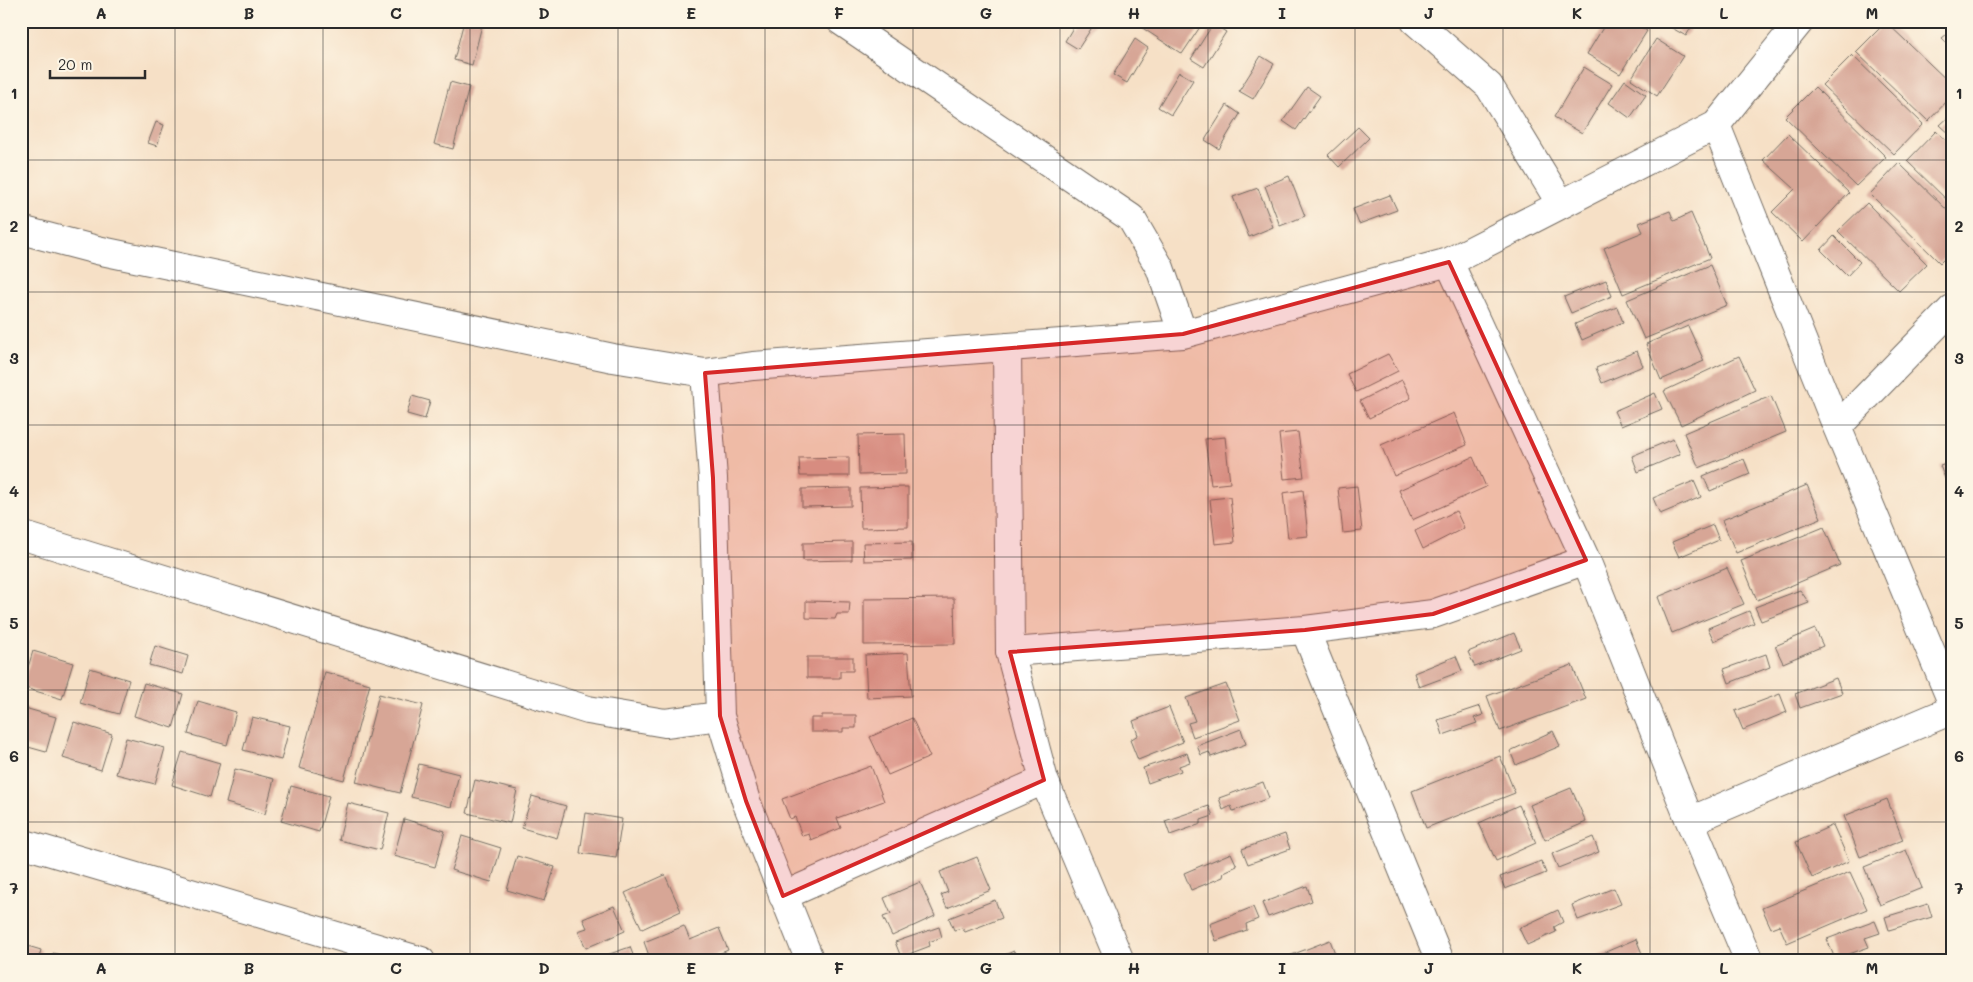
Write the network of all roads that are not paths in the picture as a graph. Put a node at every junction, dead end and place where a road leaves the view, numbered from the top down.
1 (841, 21) edge
2 (1415, 21) edge
3 (1800, 21) edge
4 (1716, 124) junction
5 (1561, 204) junction
6 (21, 230) edge
7 (1449, 262) junction
8 (1952, 309) edge
9 (1183, 334) junction
10 (1008, 347) junction
11 (705, 373) junction
12 (1837, 427) junction
13 (21, 535) edge
14 (1586, 560) junction
15 (1304, 630) junction
16 (1010, 652) junction
17 (1952, 702) edge
18 (1952, 710) edge
19 (720, 716) junction
20 (1044, 780) junction
21 (1690, 821) junction
22 (21, 843) edge
23 (783, 896) junction
24 (420, 961) edge
25 (810, 961) edge
26 (1120, 961) edge
27 (1440, 961) edge
28 (1749, 961) edge

1 - 9 street
2 - 5 street
3 - 4 street
4 - 5 street
4 - 12 street
5 - 7 street
6 - 11 street
7 - 9 street
7 - 14 street
8 - 12 street
9 - 10 street
10 - 11 street
10 - 16 street
11 - 19 street
12 - 17 street
13 - 19 street
14 - 15 street
14 - 21 street
15 - 16 street
15 - 27 street
16 - 20 street
18 - 21 street
19 - 23 street
20 - 23 street
20 - 26 street
21 - 28 street
22 - 24 street
23 - 25 street

